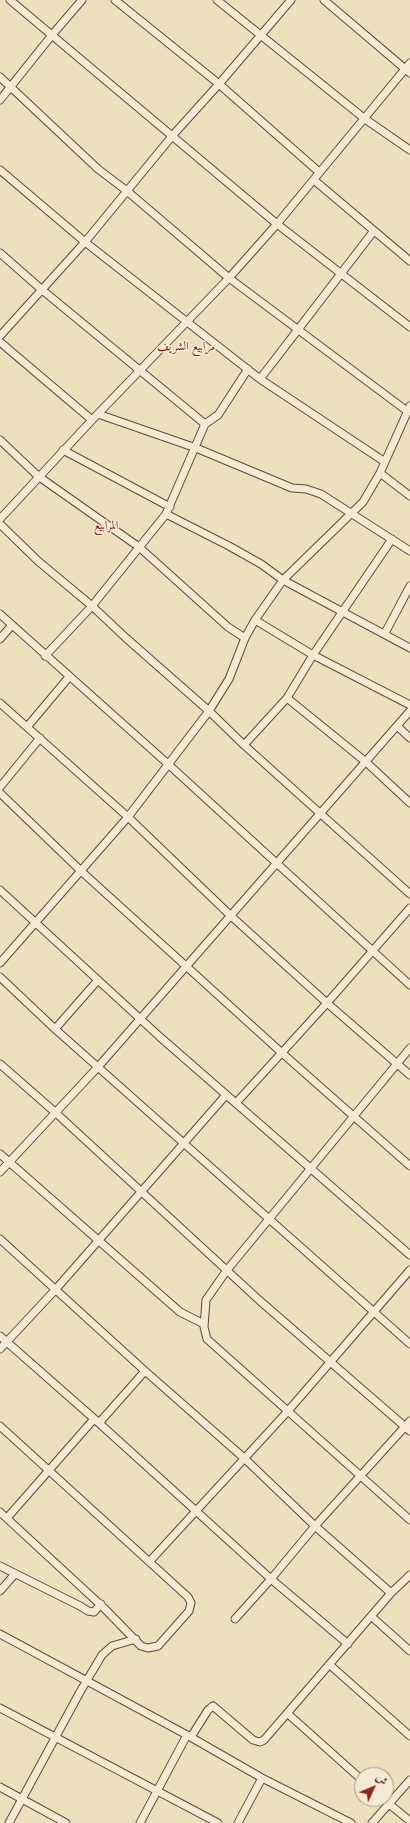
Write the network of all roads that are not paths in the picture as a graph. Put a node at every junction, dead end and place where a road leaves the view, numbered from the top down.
1 (10, 0) edge
2 (82, 0) edge
3 (115, 0) edge
4 (217, 0) edge
5 (291, 0) edge
6 (324, 0) edge
7 (52, 34) junction
8 (260, 35) junction
9 (408, 68) edge
10 (0, 77) edge
11 (219, 84) junction
12 (11, 86) junction
13 (0, 100) edge
14 (365, 119) junction
15 (173, 135) junction
16 (410, 150) edge
17 (0, 170) edge
18 (319, 172) junction
19 (314, 180) junction
20 (127, 191) junction
21 (277, 224) junction
22 (373, 232) junction
23 (85, 242) junction
24 (0, 253) edge
25 (410, 261) edge
26 (341, 274) junction
27 (229, 278) junction
28 (41, 289) junction
29 (186, 323) junction
30 (410, 327) edge
31 (298, 329) junction
32 (0, 336) edge
33 (0, 342) edge
34 (248, 369) junction
35 (140, 370) junction
36 (260, 379) junction
37 (409, 409) edge
38 (98, 414) junction
39 (92, 420) junction
40 (205, 424) junction
41 (0, 440) edge
42 (196, 448) junction
43 (63, 450) junction
44 (385, 462) junction
45 (380, 473) junction
46 (38, 476) junction
47 (410, 496) edge
48 (168, 510) junction
49 (350, 513) junction
50 (0, 519) edge
51 (0, 524) edge
52 (392, 540) junction
53 (139, 547) junction
54 (410, 551) edge
55 (283, 580) junction
56 (410, 586) edge
57 (92, 606) junction
58 (343, 611) junction
59 (0, 614) edge
60 (255, 620) junction
61 (12, 625) junction
62 (384, 633) junction
63 (245, 638) junction
64 (0, 639) edge
65 (410, 648) edge
66 (313, 655) junction
67 (45, 656) junction
68 (69, 677) junction
69 (287, 698) junction
70 (0, 703) edge
71 (410, 705) edge
72 (209, 711) junction
73 (410, 711) edge
74 (397, 726) junction
75 (26, 727) junction
76 (40, 738) junction
77 (410, 738) edge
78 (244, 745) junction
79 (366, 762) junction
80 (168, 764) junction
81 (0, 787) edge
82 (0, 793) edge
83 (410, 803) edge
84 (321, 812) junction
85 (128, 817) junction
86 (276, 863) junction
87 (81, 871) junction
88 (0, 890) edge
89 (410, 894) edge
90 (410, 908) edge
91 (231, 916) junction
92 (36, 923) junction
93 (373, 951) junction
94 (0, 963) edge
95 (187, 966) junction
96 (0, 977) edge
97 (98, 980) junction
98 (410, 985) edge
99 (327, 1003) junction
100 (140, 1018) junction
101 (55, 1029) junction
102 (410, 1048) edge
103 (282, 1053) junction
104 (397, 1063) junction
105 (0, 1064) edge
106 (98, 1067) junction
107 (410, 1075) edge
108 (226, 1094) junction
109 (236, 1103) junction
110 (56, 1113) junction
111 (354, 1115) junction
112 (182, 1143) junction
113 (0, 1154) edge
114 (9, 1162) junction
115 (410, 1166) edge
116 (311, 1169) junction
117 (0, 1172) edge
118 (140, 1192) junction
119 (269, 1220) junction
120 (0, 1239) edge
121 (98, 1241) junction
122 (410, 1255) edge
123 (227, 1270) junction
124 (410, 1270) edge
125 (56, 1289) junction
126 (374, 1313) junction
127 (204, 1324) junction
128 (0, 1336) edge
129 (6, 1342) junction
130 (410, 1344) edge
131 (0, 1349) edge
132 (329, 1362) junction
133 (144, 1371) junction
134 (288, 1411) junction
135 (97, 1421) junction
136 (0, 1426) edge
137 (408, 1426) edge
138 (244, 1458) junction
139 (50, 1470) junction
140 (360, 1476) junction
141 (196, 1511) junction
142 (0, 1512) edge
143 (8, 1518) junction
144 (410, 1520) edge
145 (315, 1526) junction
146 (150, 1561) junction
147 (0, 1566) edge
148 (14, 1575) junction
149 (410, 1575) edge
150 (271, 1579) junction
151 (0, 1591) edge
152 (391, 1593) junction
153 (101, 1604) junction
154 (371, 1616) junction
155 (235, 1619) dead end
156 (0, 1634) edge
157 (136, 1639) junction
158 (348, 1644) junction
159 (410, 1651) edge
160 (330, 1665) junction
161 (87, 1681) junction
162 (0, 1708) edge
163 (287, 1713) junction
164 (189, 1736) junction
165 (410, 1736) edge
166 (55, 1738) junction
167 (354, 1773) edge
168 (262, 1778) junction
169 (410, 1780) edge
170 (0, 1787) edge
171 (156, 1790) junction
172 (22, 1799) junction
173 (394, 1800) edge
174 (388, 1807) edge
175 (392, 1807) edge
176 (410, 1822) edge
177 (9, 1823) edge
178 (66, 1823) edge
179 (140, 1823) edge
180 (218, 1823) edge
181 (238, 1823) edge
182 (351, 1823) edge
183 (372, 1823) edge

1 - 7 street
2 - 7 street
3 - 11 street
4 - 8 street
5 - 8 street
6 - 9 street
7 - 12 street
7 - 15 street
8 - 11 street
8 - 14 street
9 - 14 street
10 - 12 street
11 - 15 street
11 - 18 street
12 - 13 street
12 - 20 street
14 - 16 street
14 - 18 street
15 - 20 street
15 - 21 street
17 - 23 street
18 - 19 street
19 - 21 street
19 - 22 street
20 - 23 street
20 - 27 street
21 - 26 street
21 - 27 street
22 - 25 street
22 - 26 street
23 - 28 street
23 - 29 street
24 - 28 street
26 - 30 street
26 - 31 street
27 - 29 street
27 - 31 street
28 - 32 street
28 - 35 street
29 - 34 street
29 - 35 street
31 - 36 street
31 - 37 street
33 - 39 street
34 - 36 street
34 - 40 street
35 - 38 street
35 - 40 street
36 - 44 street
37 - 44 street
38 - 39 street
38 - 42 street
39 - 43 street
40 - 42 street
41 - 46 street
42 - 48 street
42 - 49 street
43 - 46 street
43 - 48 street
44 - 45 street
45 - 47 street
45 - 49 street
46 - 50 street
46 - 53 street
48 - 53 street
48 - 55 street
49 - 52 street
49 - 55 street
51 - 57 street
52 - 54 street
52 - 58 street
53 - 57 street
53 - 63 street
55 - 58 street
55 - 60 street
56 - 62 street
57 - 67 street
57 - 72 street
58 - 62 street
58 - 66 street
59 - 61 street
60 - 63 street
60 - 66 street
61 - 64 street
61 - 67 street
62 - 65 street
63 - 72 street
66 - 69 street
66 - 71 street
67 - 68 street
68 - 75 street
68 - 80 street
69 - 78 street
69 - 79 street
70 - 75 street
72 - 78 street
72 - 80 street
73 - 74 street
74 - 77 street
74 - 79 street
75 - 76 street
76 - 81 street
76 - 85 street
78 - 84 street
79 - 83 street
79 - 84 street
80 - 85 street
80 - 86 street
82 - 87 street
84 - 86 street
84 - 89 street
85 - 87 street
85 - 91 street
86 - 91 street
86 - 93 street
87 - 92 street
87 - 95 street
88 - 92 street
90 - 93 street
91 - 95 street
91 - 99 street
92 - 94 street
92 - 97 street
93 - 98 street
93 - 99 street
95 - 100 street
95 - 103 street
96 - 101 street
97 - 100 street
97 - 101 street
99 - 103 street
99 - 104 street
100 - 106 street
100 - 108 street
101 - 106 street
102 - 104 street
103 - 109 street
103 - 111 street
104 - 107 street
104 - 111 street
105 - 110 street
106 - 110 street
106 - 112 street
108 - 109 street
108 - 112 street
109 - 116 street
110 - 114 street
110 - 118 street
111 - 115 street
111 - 116 street
112 - 118 street
112 - 119 street
113 - 114 street
114 - 117 street
114 - 121 street
116 - 119 street
116 - 122 street
118 - 121 street
118 - 123 street
119 - 123 street
119 - 126 street
120 - 125 street
121 - 125 street
121 - 127 street
123 - 127 street
123 - 132 street
124 - 126 street
125 - 129 street
125 - 133 street
126 - 130 street
126 - 132 street
127 - 134 street
128 - 129 street
129 - 131 street
129 - 135 street
132 - 134 street
132 - 137 street
133 - 135 street
133 - 138 street
134 - 138 street
134 - 140 street
135 - 139 street
135 - 141 street
136 - 139 street
137 - 140 street
138 - 141 street
138 - 145 street
139 - 143 street
139 - 146 street
140 - 144 street
140 - 145 street
141 - 146 street
141 - 150 street
142 - 143 street
143 - 153 street
145 - 150 street
145 - 152 street
146 - 157 street
147 - 148 street
148 - 151 street
148 - 153 street
149 - 152 street
150 - 155 street
150 - 158 street
152 - 154 street
153 - 157 street
154 - 158 street
154 - 159 street
156 - 161 street
157 - 161 street
158 - 160 street
160 - 163 street
160 - 165 street
161 - 164 street
161 - 166 street
162 - 166 street
163 - 164 street
163 - 167 street
164 - 168 street
164 - 171 street
166 - 171 street
166 - 172 street
168 - 181 street
168 - 182 street
169 - 173 street
170 - 172 street
171 - 179 street
171 - 180 street
172 - 177 street
172 - 178 street
174 - 183 street
175 - 176 street

